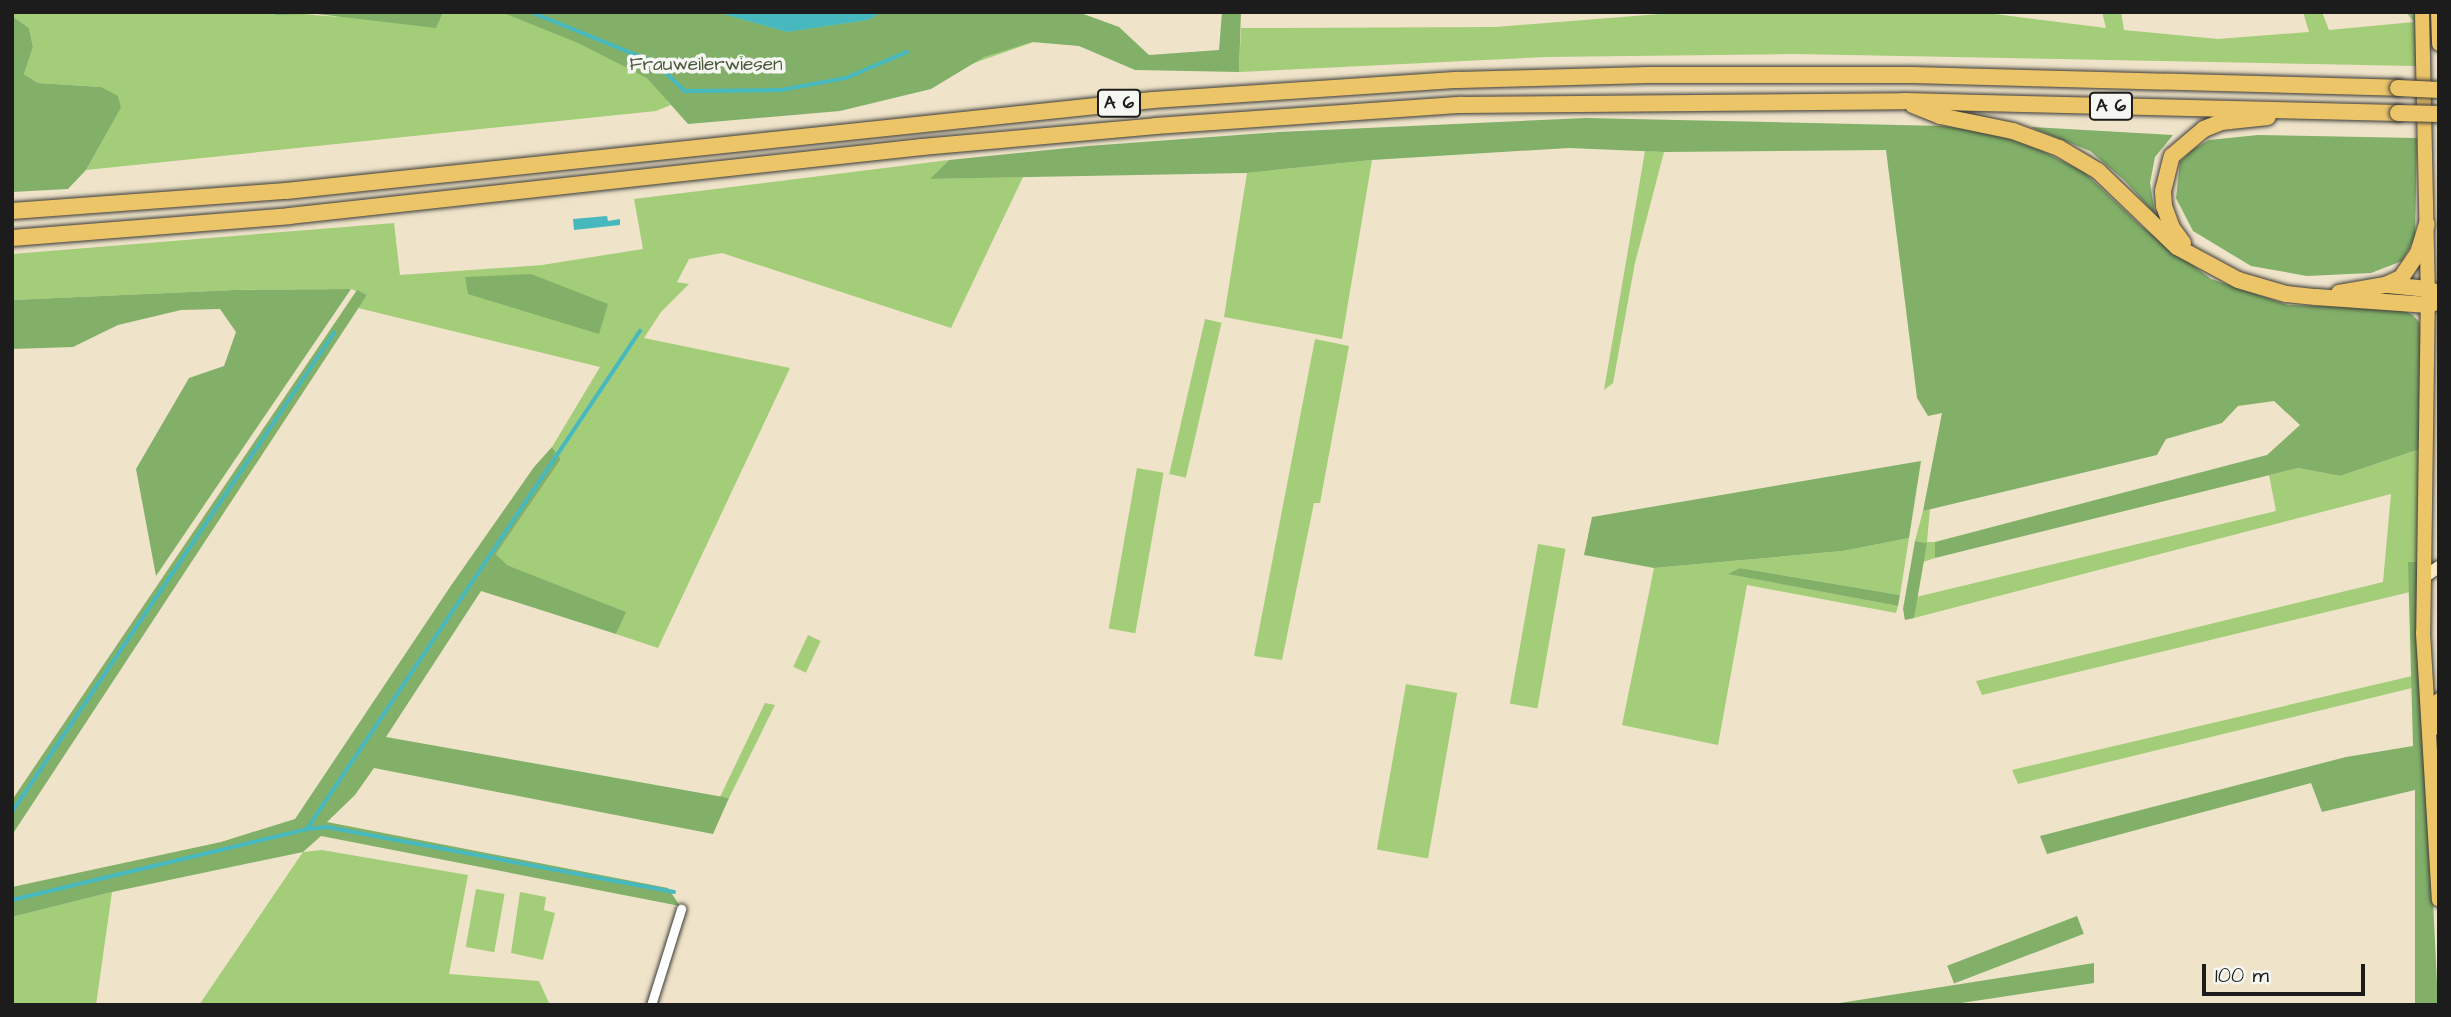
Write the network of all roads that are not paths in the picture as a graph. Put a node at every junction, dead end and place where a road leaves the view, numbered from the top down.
1 (2422, 12) edge
2 (2438, 12) edge
3 (2439, 44) edge
4 (2439, 90) edge
5 (1904, 101) junction
6 (2319, 110) junction
7 (2439, 114) edge
8 (12, 211) edge
9 (2427, 224) junction
10 (12, 238) edge
11 (2193, 256) junction
12 (2385, 285) junction
13 (2316, 297) junction
14 (2433, 297) edge
15 (2424, 560) junction
16 (2439, 566) edge
17 (2424, 577) junction
18 (2439, 700) edge
19 (2436, 821) junction
20 (2439, 900) edge
21 (681, 909) dead end
22 (651, 1005) edge

1 - 9 main road
2 - 3 main road
4 - 8 highway, A 6, bridge
5 - 6 highway, A 6
5 - 10 highway, A 6
5 - 11 highway
6 - 7 highway, A 6, bridge
6 - 11 highway
9 - 12 highway
9 - 14 main road
11 - 13 highway
12 - 13 highway
12 - 14 highway
13 - 14 highway
14 - 15 main road
15 - 16 street
15 - 17 main road
16 - 17 street
17 - 19 main road
18 - 19 main road
19 - 20 main road
21 - 22 street

